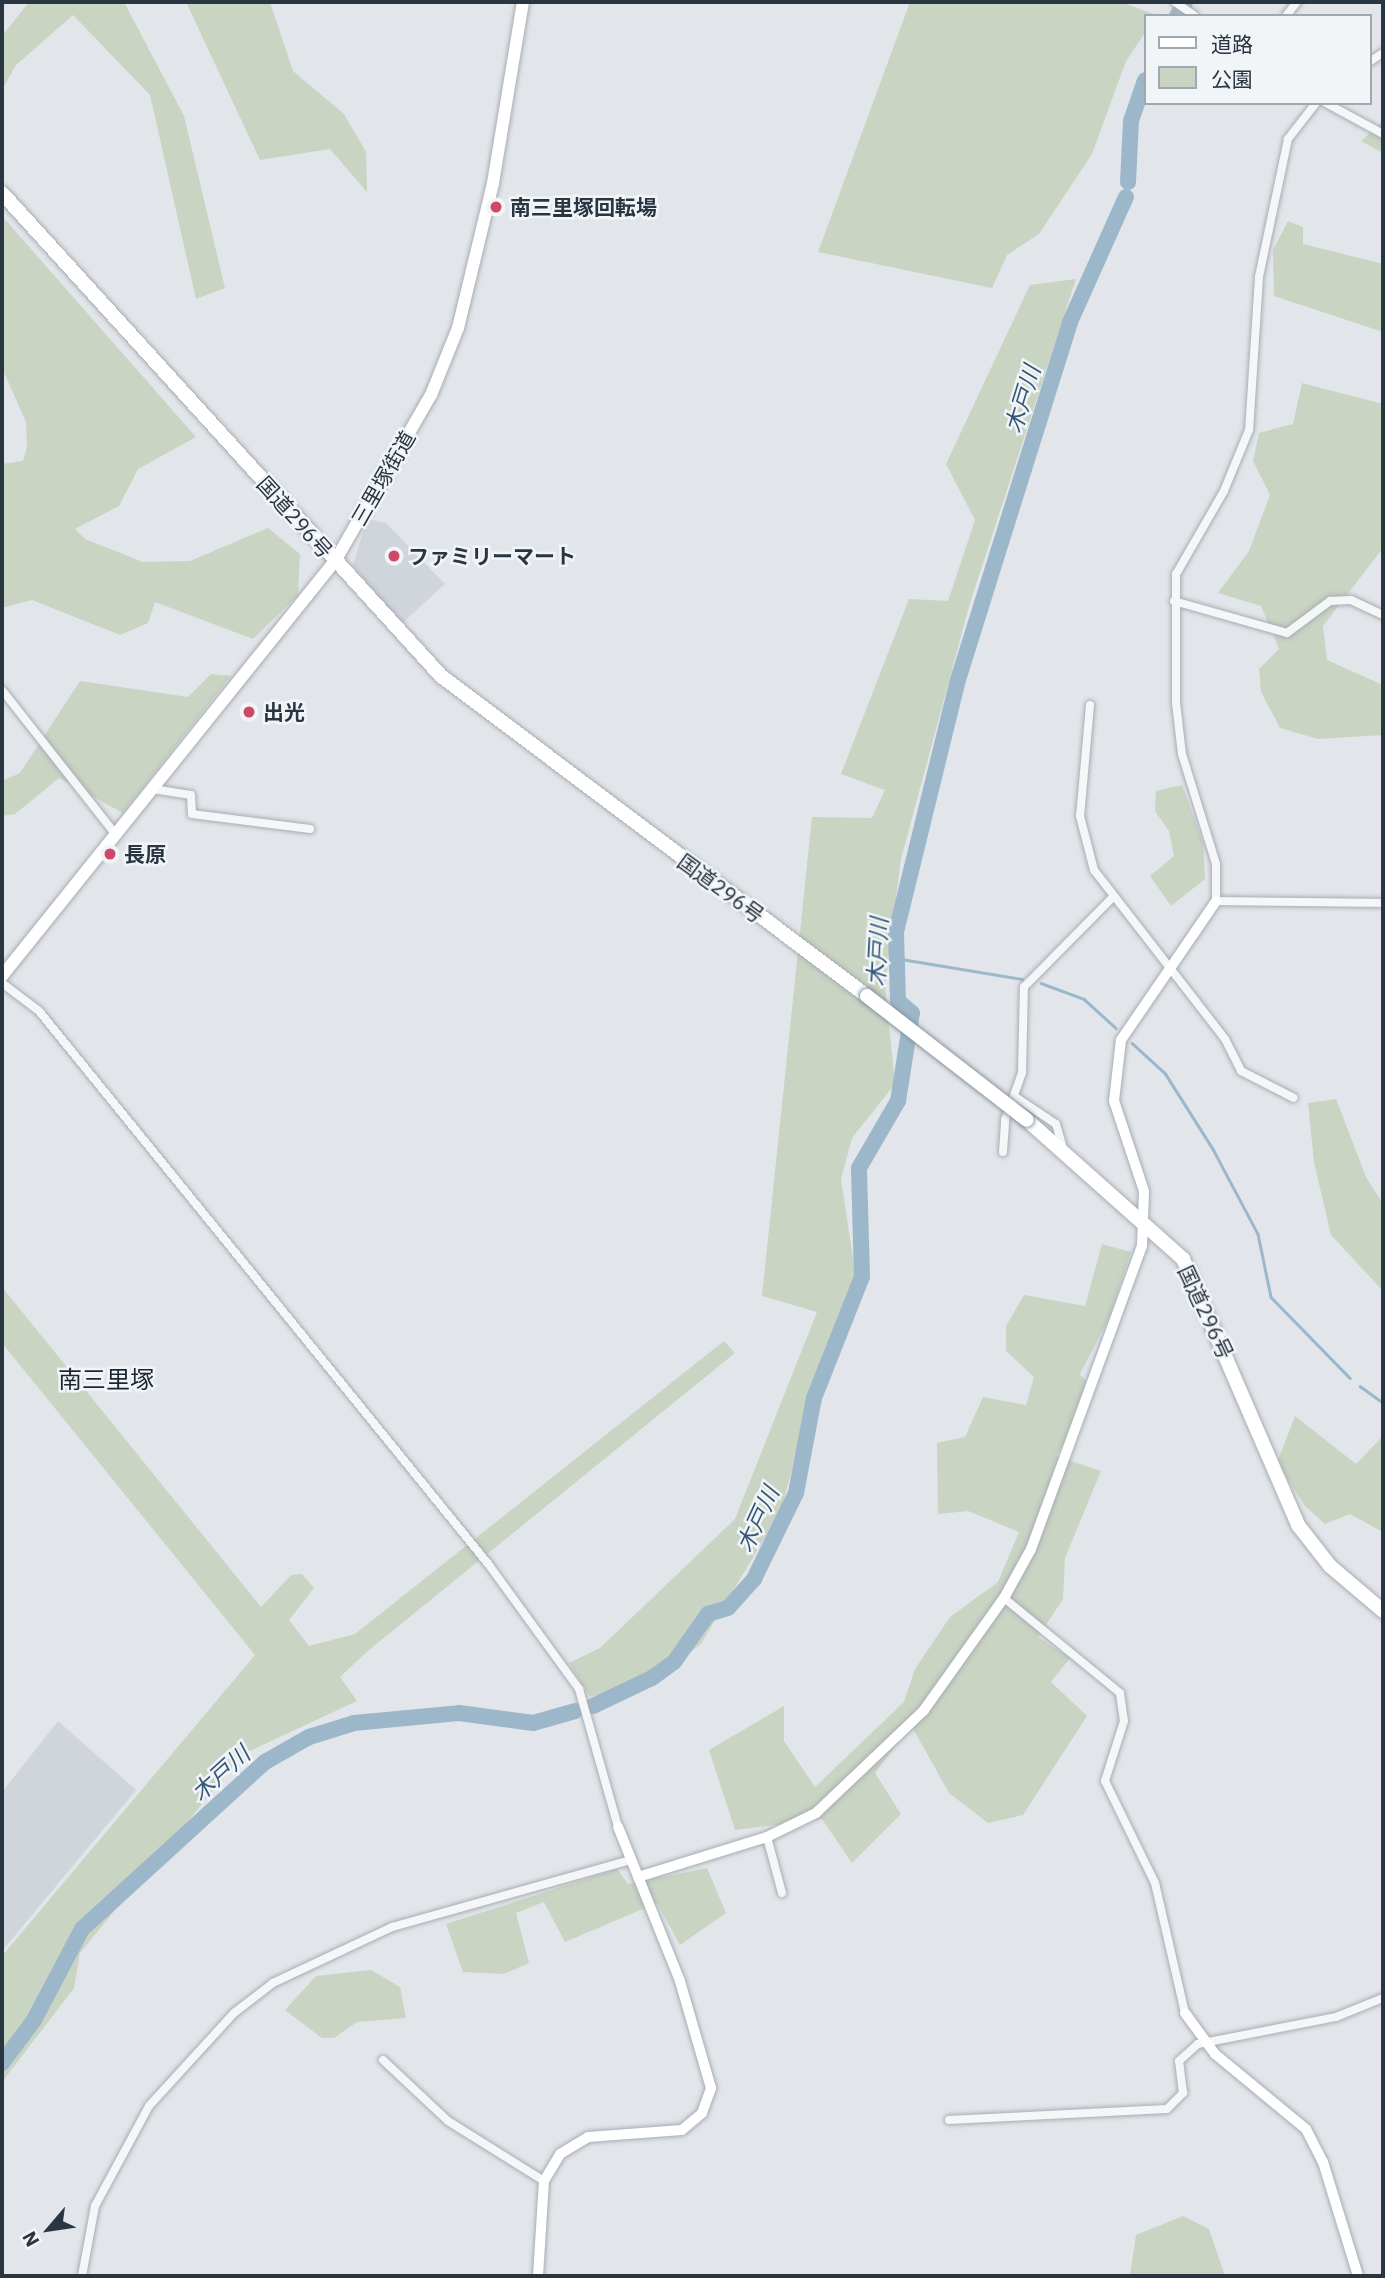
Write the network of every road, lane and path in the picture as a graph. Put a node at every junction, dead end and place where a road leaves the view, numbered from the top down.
1 (523, 2) edge
2 (1175, 2) edge
3 (1192, 14) edge
4 (1314, 105) edge
5 (1330, 105) edge
6 (1383, 134) edge
7 (2, 193) edge
8 (335, 561) junction
9 (1174, 601) junction
10 (1383, 615) edge
11 (2, 690) edge
12 (1090, 705) dead end
13 (153, 789) junction
14 (310, 829) dead end
15 (116, 835) junction
16 (1112, 898) junction
17 (1216, 901) junction
18 (1383, 904) edge
19 (1171, 971) junction
20 (2, 976) edge
21 (2, 983) edge
22 (1014, 1096) junction
23 (1294, 1098) dead end
24 (1064, 1152) junction
25 (1003, 1153) dead end
26 (1146, 1222) junction
27 (1004, 1598) junction
28 (1383, 1611) edge
29 (618, 1827) joint
30 (766, 1837) junction
31 (630, 1860) junction
32 (638, 1878) junction
33 (782, 1892) dead end
34 (1383, 1998) edge
35 (1185, 2013) joint
36 (1203, 2042) junction
37 (383, 2060) dead end
38 (949, 2119) dead end
39 (544, 2181) junction
40 (82, 2276) edge
41 (538, 2276) edge
42 (1357, 2276) edge

1 - 8 main road, 三里塚街道
2 - 3 street
4 - 9 street
5 - 6 street
7 - 8 highway, 国道296号
8 - 13 main road, 三里塚街道
8 - 24 highway, 国道296号, bridge
9 - 10 street
9 - 17 street
11 - 15 street
12 - 16 street
13 - 14 street
13 - 15 main road, 三里塚街道
15 - 20 main road, 三里塚街道
16 - 19 street
16 - 22 street
17 - 18 street
17 - 19 street
19 - 23 street
19 - 26 street
21 - 29 street
22 - 24 street
22 - 25 street
24 - 26 highway, 国道296号
26 - 27 street
26 - 28 highway, 国道296号
27 - 30 street
27 - 35 street
29 - 31 street
30 - 32 street
30 - 33 street
31 - 32 street
31 - 40 street
32 - 39 street
34 - 36 street
35 - 36 street
36 - 38 street
36 - 42 street
37 - 39 street
39 - 41 street

